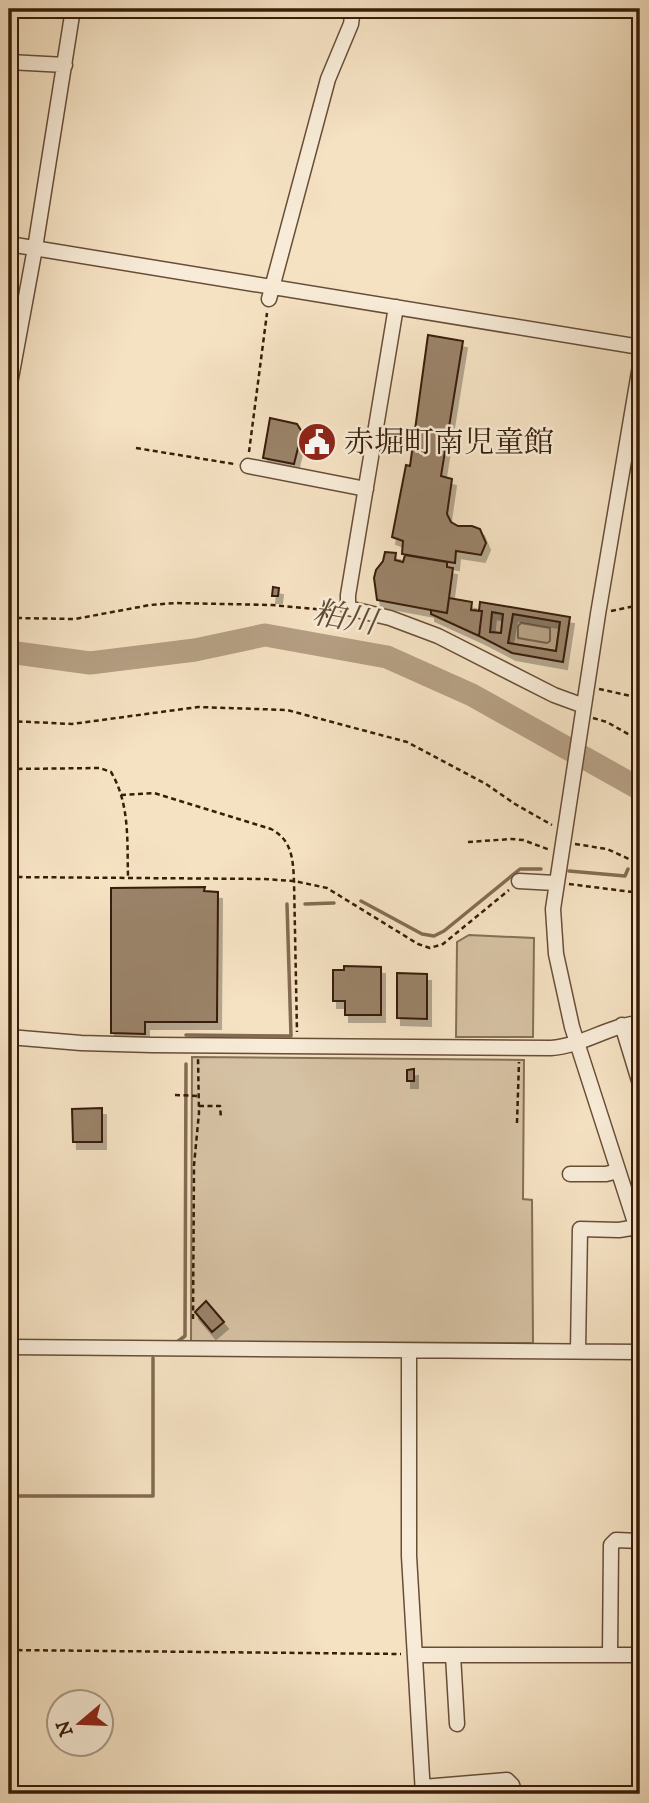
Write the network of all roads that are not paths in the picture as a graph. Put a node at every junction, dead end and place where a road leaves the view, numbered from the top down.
1 (73, 9) edge
2 (353, 9) edge
3 (9, 62) edge
4 (65, 65) junction
5 (9, 244) edge
6 (35, 248) junction
7 (270, 293) junction
8 (396, 307) junction
9 (640, 347) edge
10 (640, 366) edge
11 (9, 389) edge
12 (248, 466) road end
13 (366, 489) junction
14 (585, 714) junction
15 (519, 881) road end
16 (555, 883) junction
17 (640, 1023) edge
18 (622, 1025) junction
19 (9, 1037) edge
20 (578, 1043) junction
21 (640, 1084) edge
22 (618, 1171) junction
23 (570, 1174) dead end
24 (638, 1232) edge
25 (9, 1347) edge
26 (409, 1351) junction
27 (578, 1352) junction
28 (640, 1352) edge
29 (640, 1541) edge
30 (415, 1655) junction
31 (453, 1655) junction
32 (610, 1655) junction
33 (640, 1655) edge
34 (457, 1724) dead end
35 (423, 1791) edge
36 (515, 1794) edge

1 - 4 street
2 - 7 street
3 - 4 street
4 - 6 street
5 - 6 street
6 - 7 street
6 - 11 street
7 - 8 street
8 - 9 street
8 - 13 street
10 - 14 street
12 - 13 street
13 - 14 street
14 - 16 street
15 - 16 street
16 - 20 street
17 - 18 street
18 - 20 street
18 - 21 street
19 - 20 street
20 - 22 street
22 - 23 street
22 - 24 street
24 - 27 street
25 - 26 street
26 - 27 street
26 - 30 street
27 - 28 street
29 - 32 street
30 - 31 street
30 - 35 street
31 - 32 street
31 - 34 street
32 - 33 street
35 - 36 street

